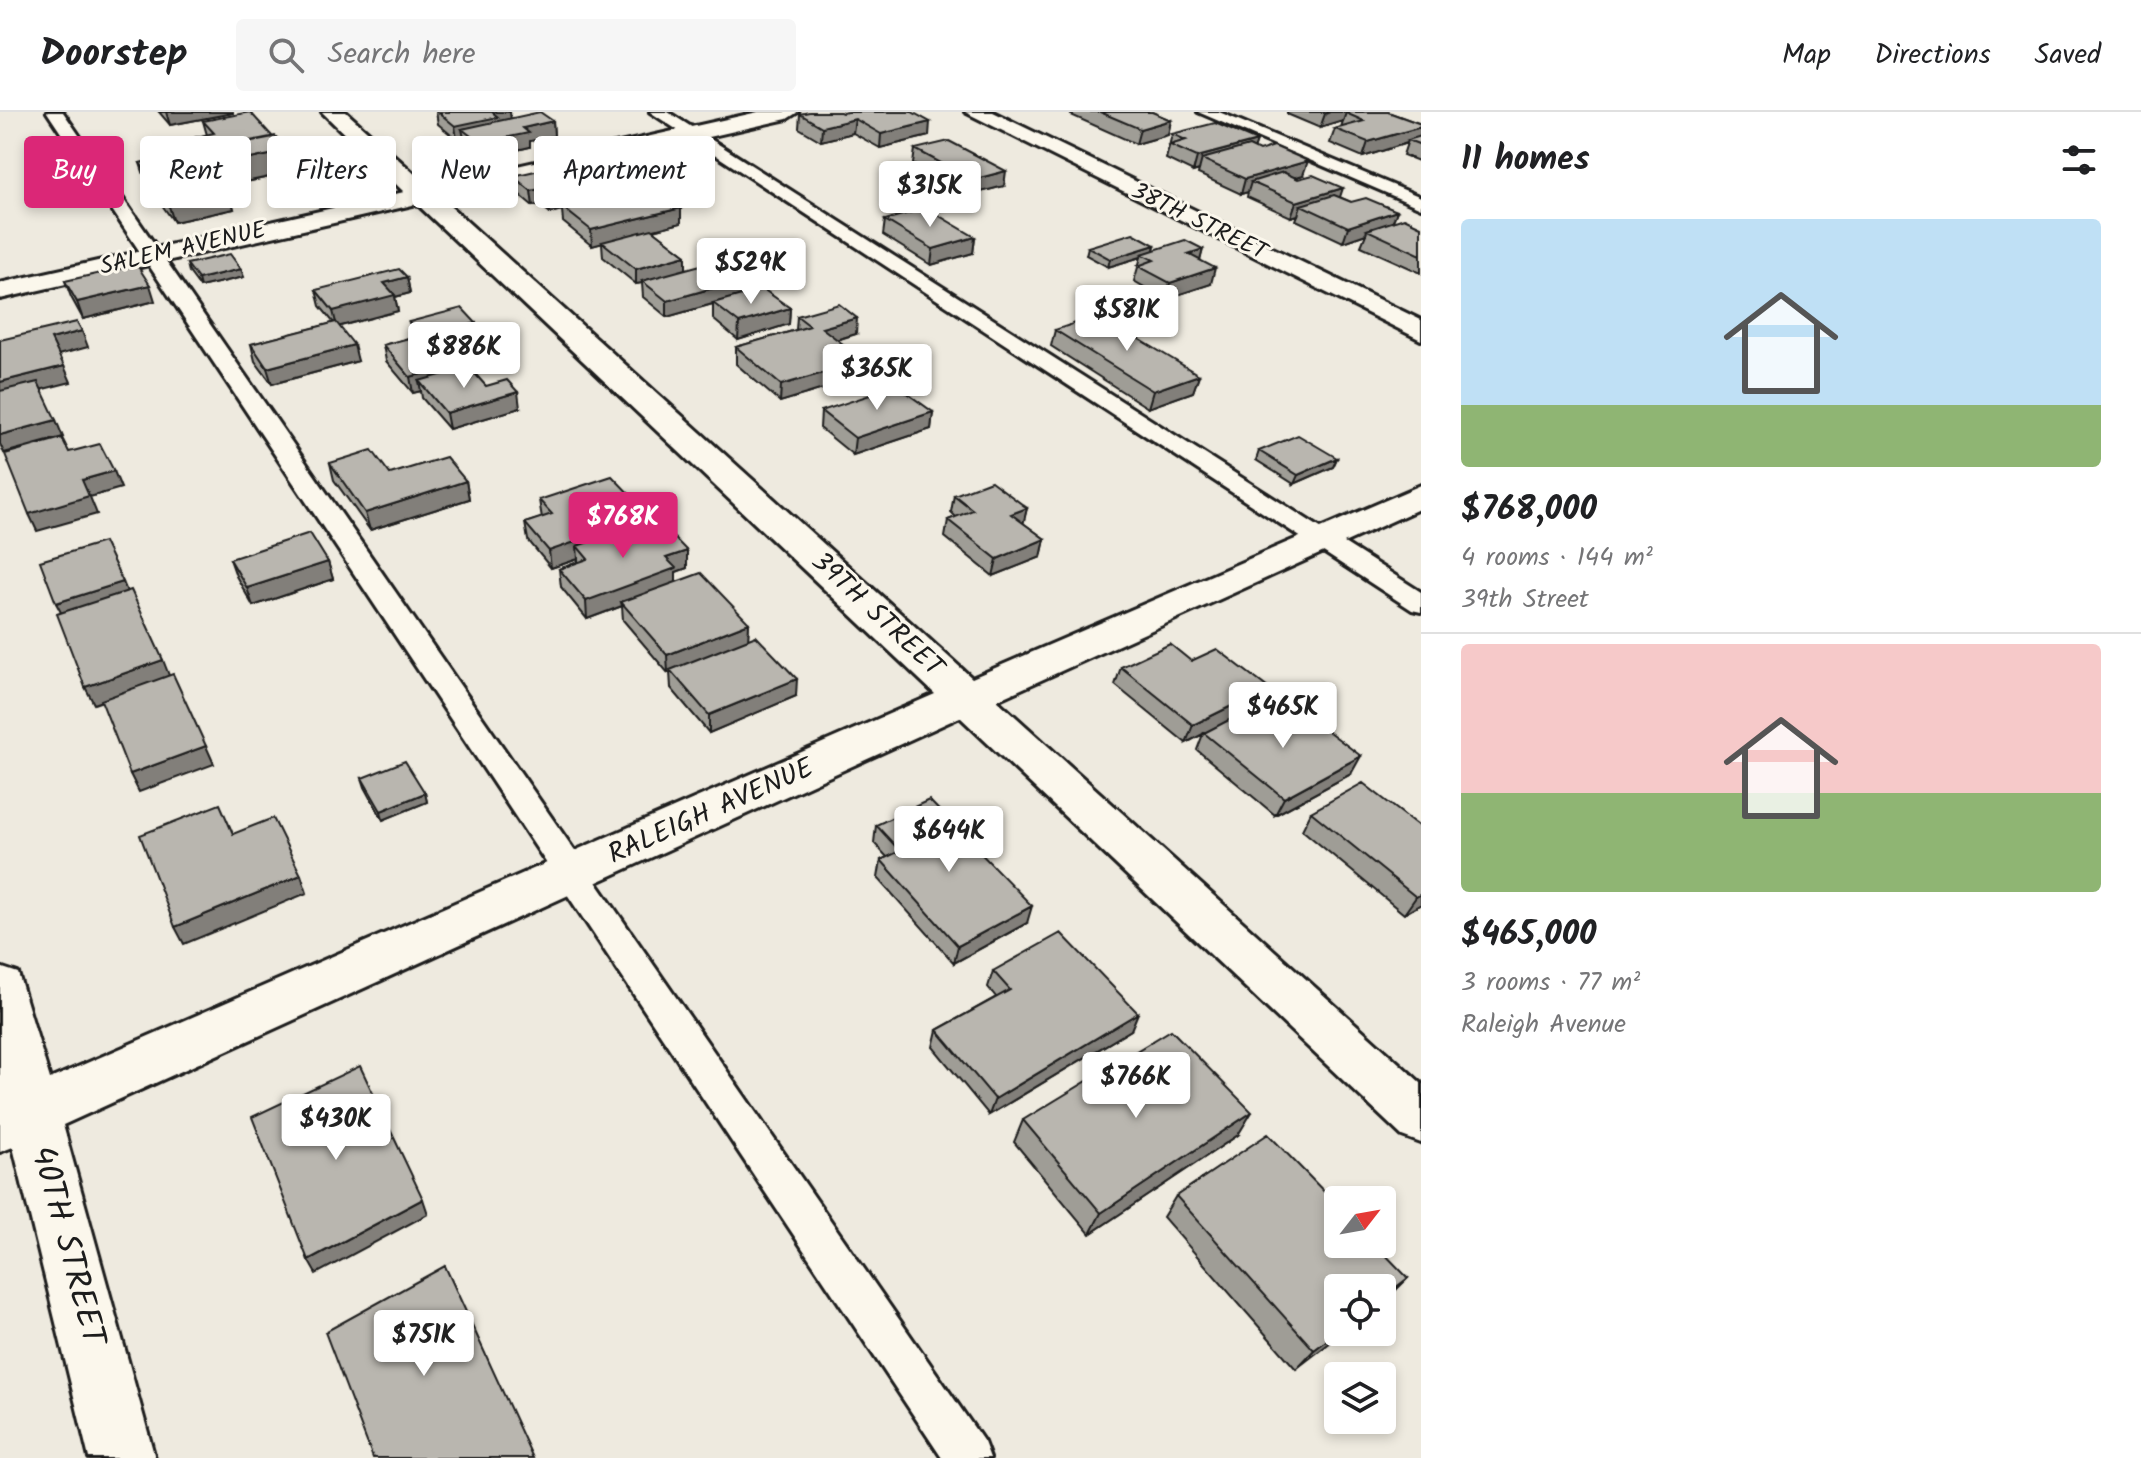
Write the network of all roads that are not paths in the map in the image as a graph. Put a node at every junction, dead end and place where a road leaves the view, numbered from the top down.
1 (55, 112) edge
2 (333, 112) edge
3 (658, 112) edge
4 (787, 112) edge
5 (976, 112) edge
6 (1206, 112) edge
7 (692, 134) junction
8 (518, 173) edge
9 (412, 186) edge
10 (412, 196) edge
11 (1421, 203) edge
12 (436, 208) edge
13 (151, 256) junction
14 (0, 291) edge
15 (1421, 331) edge
16 (1421, 495) edge
17 (1321, 540) junction
18 (1421, 604) edge
19 (967, 698) junction
20 (571, 874) junction
21 (0, 988) edge
22 (1421, 1118) edge
23 (16, 1120) edge
24 (122, 1458) edge
25 (968, 1458) edge

1 - 13 lane
2 - 9 street, 39TH STREET
3 - 7 lane
4 - 7 street, SALEM AVENUE
5 - 15 street, 38TH STREET
6 - 11 lane
7 - 8 street, SALEM AVENUE
7 - 17 lane
10 - 13 street, SALEM AVENUE
12 - 19 street, 39TH STREET
13 - 14 street, SALEM AVENUE
13 - 20 lane
16 - 17 street, RALEIGH AVENUE
17 - 18 lane
17 - 19 street, RALEIGH AVENUE
19 - 20 street, RALEIGH AVENUE
19 - 22 street, 39TH STREET
20 - 23 street, RALEIGH AVENUE
20 - 25 lane
21 - 23 street, 40TH STREET
23 - 24 street, 40TH STREET

